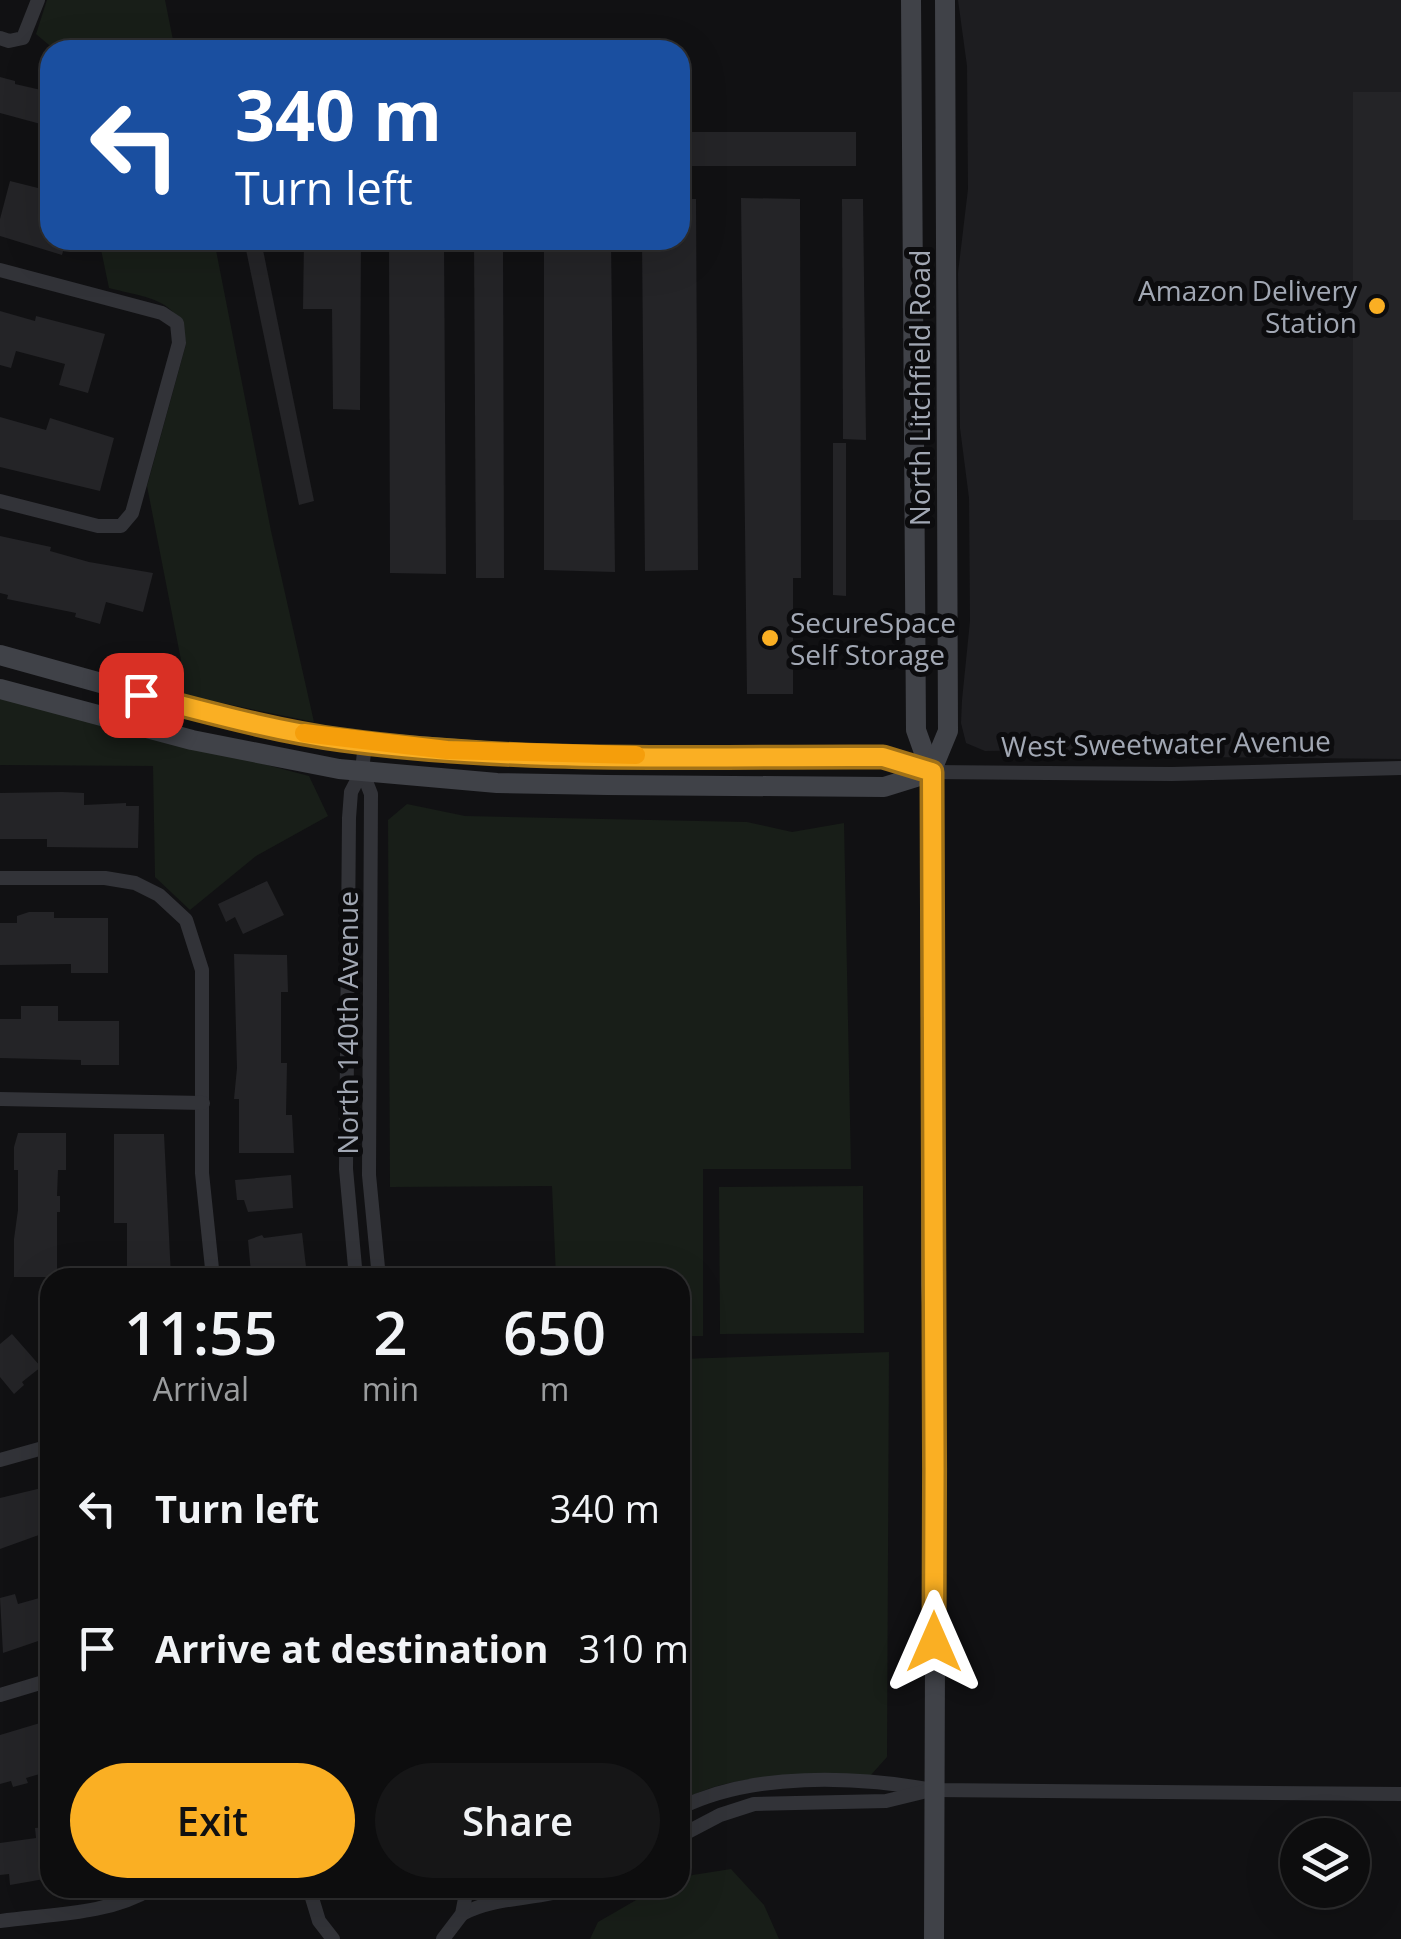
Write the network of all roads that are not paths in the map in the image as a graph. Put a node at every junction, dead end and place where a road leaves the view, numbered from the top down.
1 (38, 0) edge
2 (911, 0) edge
3 (945, 0) edge
4 (0, 38) edge
5 (0, 270) edge
6 (0, 501) edge
7 (0, 655) edge
8 (0, 689) edge
9 (365, 742) junction
10 (1401, 768) edge
11 (362, 771) junction
12 (932, 772) junction
13 (0, 878) edge
14 (0, 1099) edge
15 (203, 1103) junction
16 (213, 1268) edge
17 (355, 1268) edge
18 (378, 1268) edge
19 (40, 1449) edge
20 (0, 1460) edge
21 (40, 1683) edge
22 (0, 1695) edge
23 (933, 1790) junction
24 (1401, 1794) edge
25 (690, 1804) edge
26 (690, 1831) edge
27 (136, 1898) edge
28 (312, 1898) edge
29 (465, 1898) edge
30 (521, 1898) edge
31 (462, 1914) junction
32 (0, 1921) edge
33 (331, 1938) edge
34 (443, 1939) edge
35 (934, 1939) edge

1 - 4 street
2 - 12 main road, North Litchfield Road
3 - 12 main road, North Litchfield Road
5 - 6 street
7 - 9 main road, West Sweetwater Avenue
8 - 11 main road, West Sweetwater Avenue
9 - 11 street, North 140th Avenue
9 - 12 main road, West Sweetwater Avenue
10 - 12 street, West Sweetwater Avenue
11 - 12 main road, West Sweetwater Avenue
11 - 17 street, North 140th Avenue
11 - 18 street, North 140th Avenue
12 - 23 main road, North Litchfield Road
13 - 15 street
14 - 15 street
15 - 16 street
19 - 20 street
21 - 22 street
23 - 24 street
23 - 25 street
23 - 26 street
23 - 35 main road, North Litchfield Road
27 - 32 street
28 - 33 street
29 - 31 street
30 - 31 street
31 - 34 street

